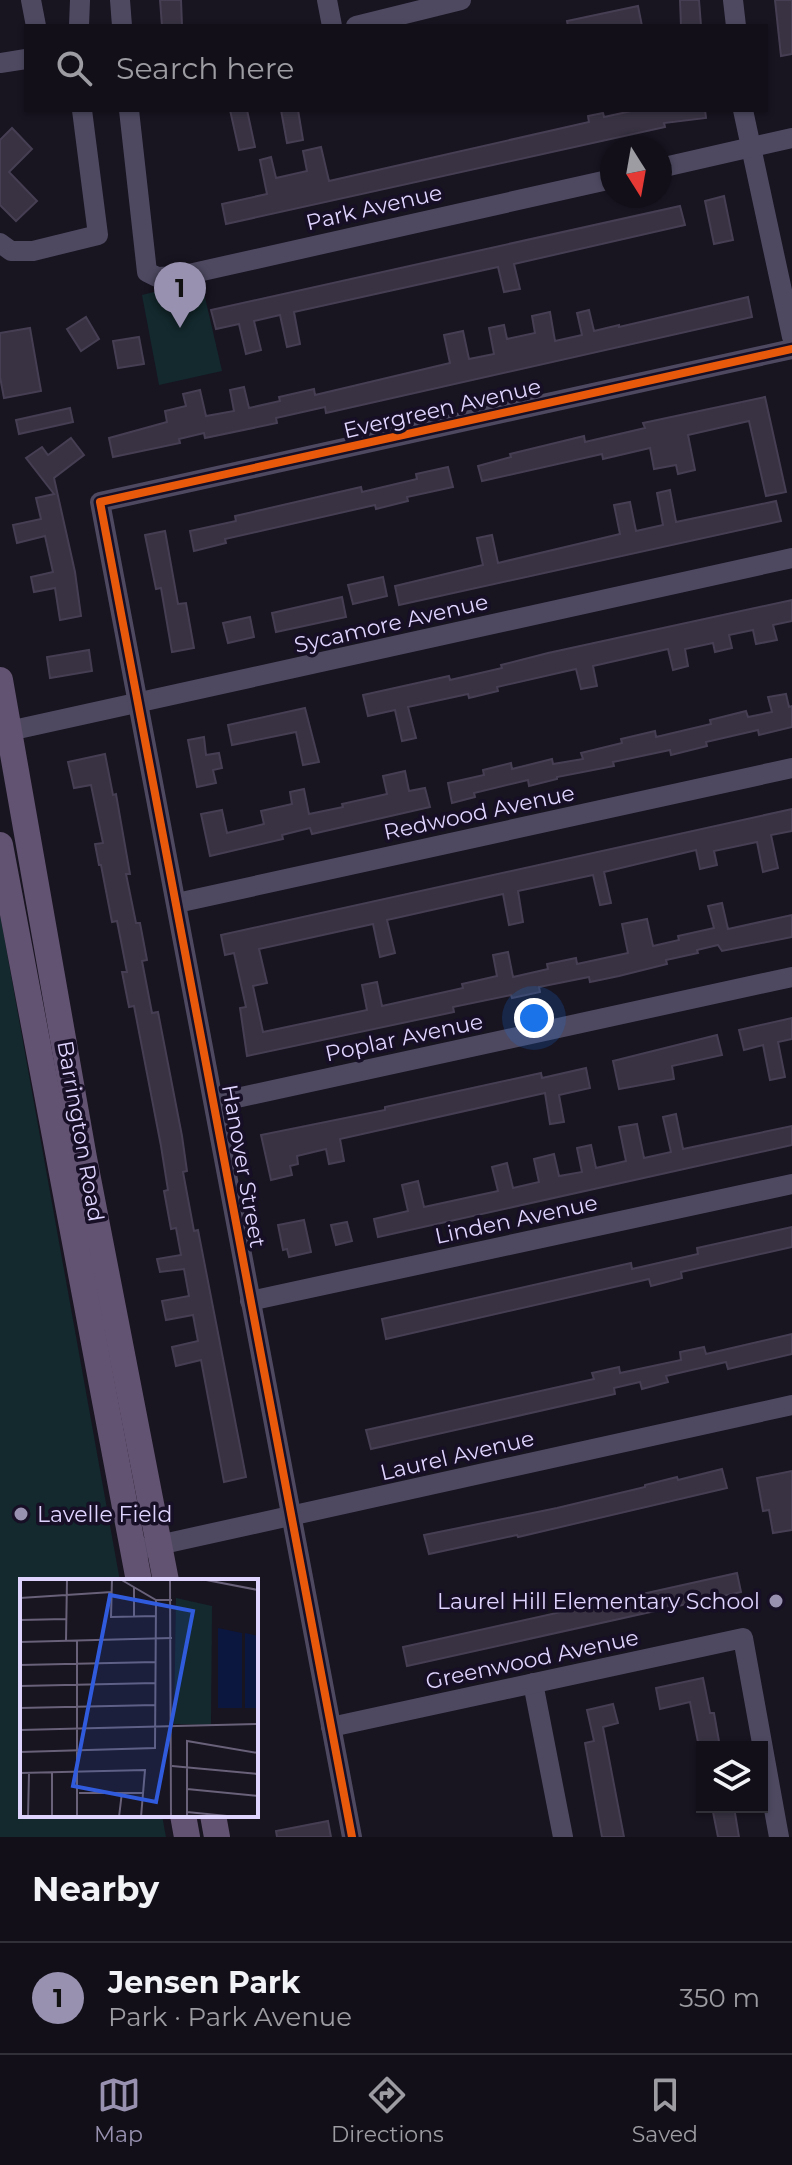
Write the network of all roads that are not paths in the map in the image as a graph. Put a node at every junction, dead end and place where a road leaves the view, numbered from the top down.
1 (31, 0) edge
2 (80, 0) edge
3 (120, 0) edge
4 (327, 0) edge
5 (461, 0) edge
6 (733, 0) edge
7 (36, 24) edge
8 (79, 24) edge
9 (122, 24) edge
10 (332, 24) edge
11 (364, 24) edge
12 (736, 24) edge
13 (24, 59) edge
14 (0, 63) edge
15 (82, 112) edge
16 (129, 112) edge
17 (743, 112) edge
18 (792, 138) edge
19 (750, 148) junction
20 (672, 165) edge
21 (600, 182) edge
22 (0, 243) edge
23 (792, 337) edge
24 (792, 349) edge
25 (100, 502) joint
26 (792, 558) edge
27 (0, 680) edge
28 (137, 704) junction
29 (5, 732) edge
30 (792, 768) edge
31 (0, 845) edge
32 (177, 903) junction
33 (792, 977) edge
34 (214, 1103) junction
35 (792, 1184) edge
36 (250, 1301) junction
37 (792, 1405) edge
38 (291, 1516) junction
39 (159, 1545) junction
40 (133, 1551) junction
41 (139, 1579) edge
42 (166, 1579) edge
43 (533, 1683) junction
44 (331, 1727) junction
45 (183, 1817) edge
46 (213, 1817) edge
47 (187, 1837) edge
48 (217, 1837) edge
49 (352, 1837) edge
50 (563, 1837) edge
51 (779, 1837) edge

1 - 7 street
2 - 8 street
3 - 9 street
4 - 10 street
5 - 11 street
6 - 12 street
13 - 14 street
15 - 22 street
16 - 21 street, Park Avenue
17 - 19 street
18 - 19 street
19 - 20 street
19 - 23 street
24 - 25 street, Evergreen Avenue
25 - 28 street, Hanover Street
26 - 28 street, Sycamore Avenue
27 - 29 main road, Barrington Road
28 - 29 street, Sycamore Avenue
28 - 32 street, Hanover Street
29 - 39 main road, Barrington Road
30 - 32 street, Redwood Avenue
31 - 40 main road, Barrington Road
32 - 34 street, Hanover Street
33 - 34 street, Poplar Avenue
34 - 36 street, Hanover Street
35 - 36 street, Linden Avenue
36 - 38 street, Hanover Street
37 - 38 street, Laurel Avenue
38 - 39 street, Laurel Avenue
38 - 44 street, Hanover Street
39 - 40 street, Laurel Avenue
39 - 42 main road, Barrington Road
40 - 41 main road, Barrington Road
43 - 44 street, Greenwood Avenue
43 - 50 street
43 - 51 street, Greenwood Avenue
44 - 49 street, Hanover Street
45 - 47 main road
46 - 48 main road

